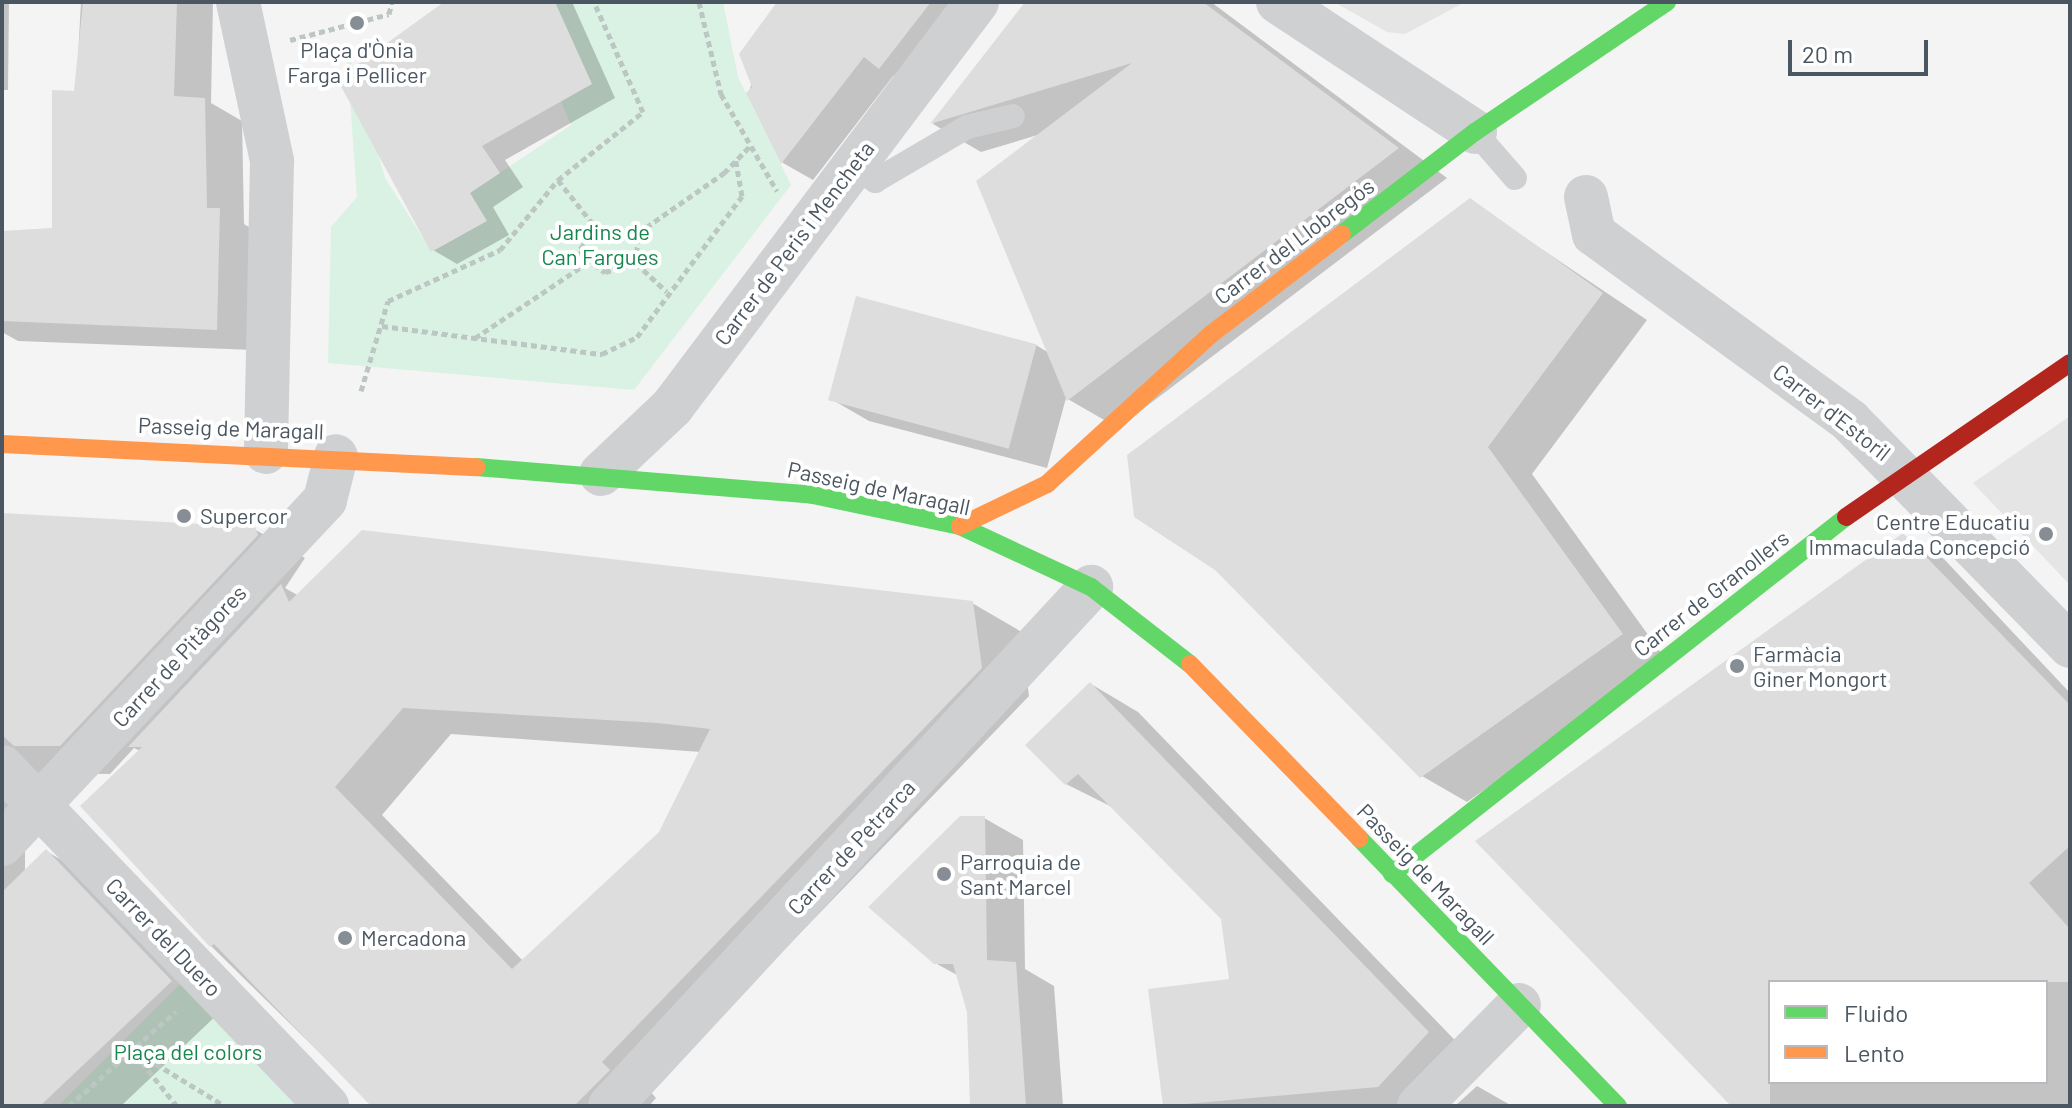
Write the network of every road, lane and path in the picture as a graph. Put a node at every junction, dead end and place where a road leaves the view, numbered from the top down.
1 (238, 2) edge
2 (392, 2) edge
3 (594, 2) edge
4 (699, 2) edge
5 (977, 2) edge
6 (1278, 2) edge
7 (1667, 2) edge
8 (282, 41) dead end
9 (1013, 116) dead end
10 (1475, 132) junction
11 (752, 144) junction
12 (736, 161) junction
13 (852, 164) junction
14 (1515, 178) dead end
15 (558, 180) junction
16 (769, 180) dead end
17 (1586, 197) dead end
18 (596, 228) junction
19 (638, 233) junction
20 (590, 261) junction
21 (636, 263) junction
22 (667, 292) junction
23 (382, 326) junction
24 (474, 338) junction
25 (2070, 363) edge
26 (361, 391) dead end
27 (2, 444) edge
28 (266, 452) junction
29 (336, 456) junction
30 (1907, 473) junction
31 (601, 474) junction
32 (960, 526) junction
33 (1091, 587) junction
34 (2070, 646) edge
35 (2, 767) edge
36 (39, 806) junction
37 (2, 844) edge
38 (1392, 874) junction
39 (189, 1000) dead end
40 (1519, 1005) junction
41 (130, 1048) junction
42 (69, 1106) edge
43 (177, 1106) edge
44 (225, 1106) edge
45 (327, 1106) edge
46 (610, 1106) edge
47 (1419, 1106) edge
48 (1618, 1106) edge

1 - 28 street
2 - 8 path
3 - 15 path
4 - 11 path
5 - 13 street, Carrer de Peris i Mencheta
6 - 10 street
7 - 10 street, Carrer del Llobregós
9 - 13 lane
10 - 14 lane
10 - 32 street, Carrer del Llobregós
11 - 12 path
11 - 16 path
12 - 19 path
12 - 22 path
13 - 31 street, Carrer de Peris i Mencheta
15 - 18 path
15 - 23 path
17 - 30 street, Carrer d'Estoril
18 - 19 path
18 - 20 path
19 - 21 path
20 - 21 path
20 - 24 path
21 - 22 path
22 - 24 path
23 - 24 path
23 - 26 path
25 - 30 street, Carrer de Granollers
27 - 28 street, Passeig de Maragall
28 - 29 street, Passeig de Maragall
29 - 31 street, Passeig de Maragall
29 - 36 street, Carrer de Pitàgores
30 - 34 street, Carrer d'Estoril
30 - 38 street, Carrer de Granollers
31 - 32 street, Passeig de Maragall
32 - 33 street, Passeig de Maragall
33 - 38 street, Passeig de Maragall
33 - 46 street, Carrer de Petrarca
35 - 36 street, Carrer del Duero
36 - 37 street, Carrer de Pitàgores
36 - 45 street, Carrer del Duero
38 - 40 street, Passeig de Maragall
39 - 41 path
40 - 47 street
40 - 48 street, Passeig de Maragall
41 - 42 path
41 - 43 path
41 - 44 path

